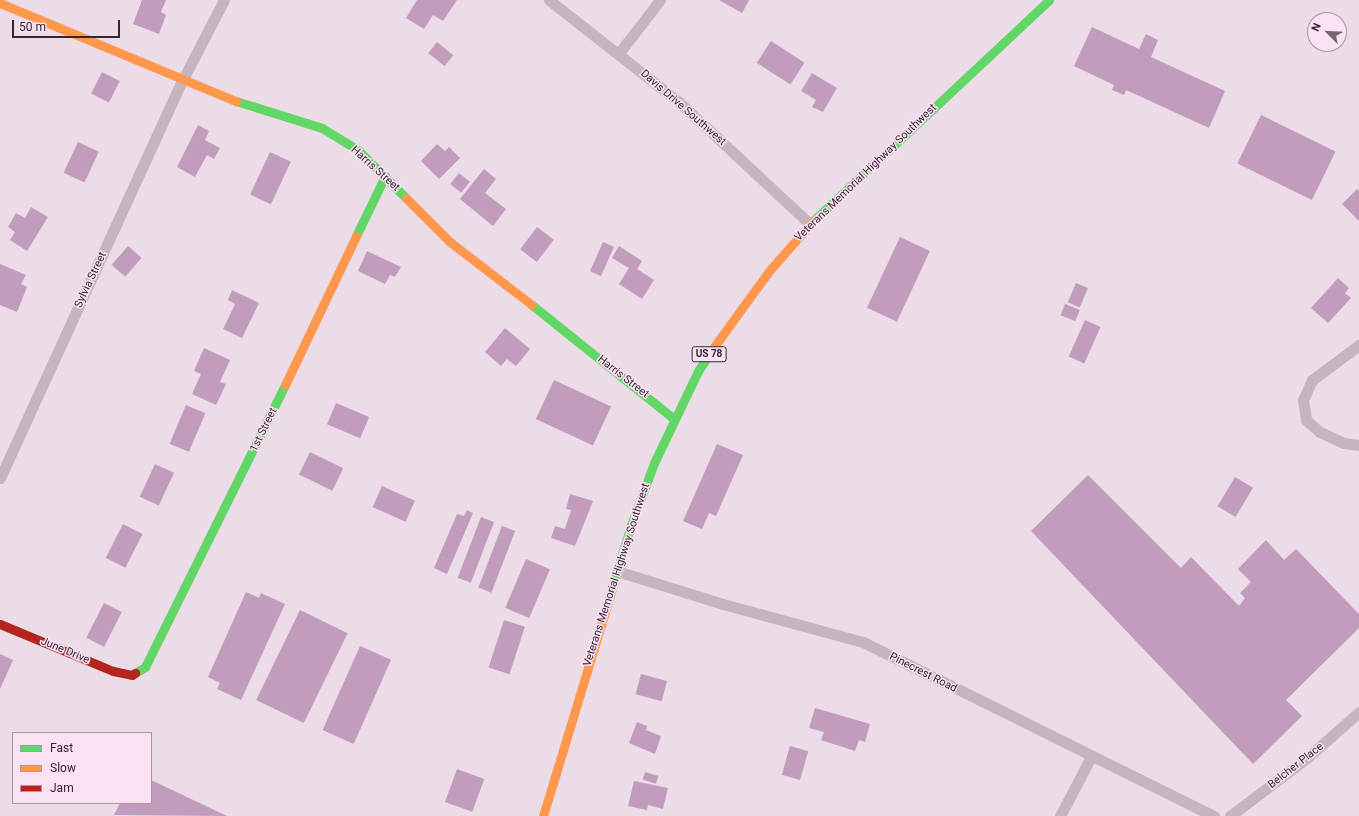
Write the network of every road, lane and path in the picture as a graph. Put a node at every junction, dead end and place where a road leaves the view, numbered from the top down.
1 (224, 0) edge
2 (549, 0) edge
3 (660, 0) edge
4 (1049, 0) edge
5 (0, 3) edge
6 (619, 53) junction
7 (182, 82) junction
8 (385, 176) junction
9 (810, 224) junction
10 (1359, 345) edge
11 (673, 418) junction
12 (1359, 445) edge
13 (0, 478) edge
14 (617, 571) junction
15 (0, 624) edge
16 (132, 675) joint
17 (1359, 712) edge
18 (1091, 757) junction
19 (543, 816) edge
20 (1060, 816) edge
21 (1214, 816) edge
22 (1230, 816) edge

1 - 7 street, Sylvia Street
2 - 6 street, Davis Drive Southwest
3 - 6 street
4 - 9 street, Veterans Memorial Highway Southwest / US 78
5 - 7 street, Harris Street
6 - 9 street, Davis Drive Southwest
7 - 8 street, Harris Street
7 - 13 street, Sylvia Street
8 - 11 street, Harris Street
8 - 16 street, 1st Street
9 - 11 street, Veterans Memorial Highway Southwest / US 78
10 - 12 street
11 - 14 street, Veterans Memorial Highway Southwest / US 78
14 - 18 street, Pinecrest Road
14 - 19 street, Veterans Memorial Highway Southwest / US 78
15 - 16 street, June Drive
17 - 22 street, Belcher Place
18 - 20 street
18 - 21 street, Pinecrest Road

